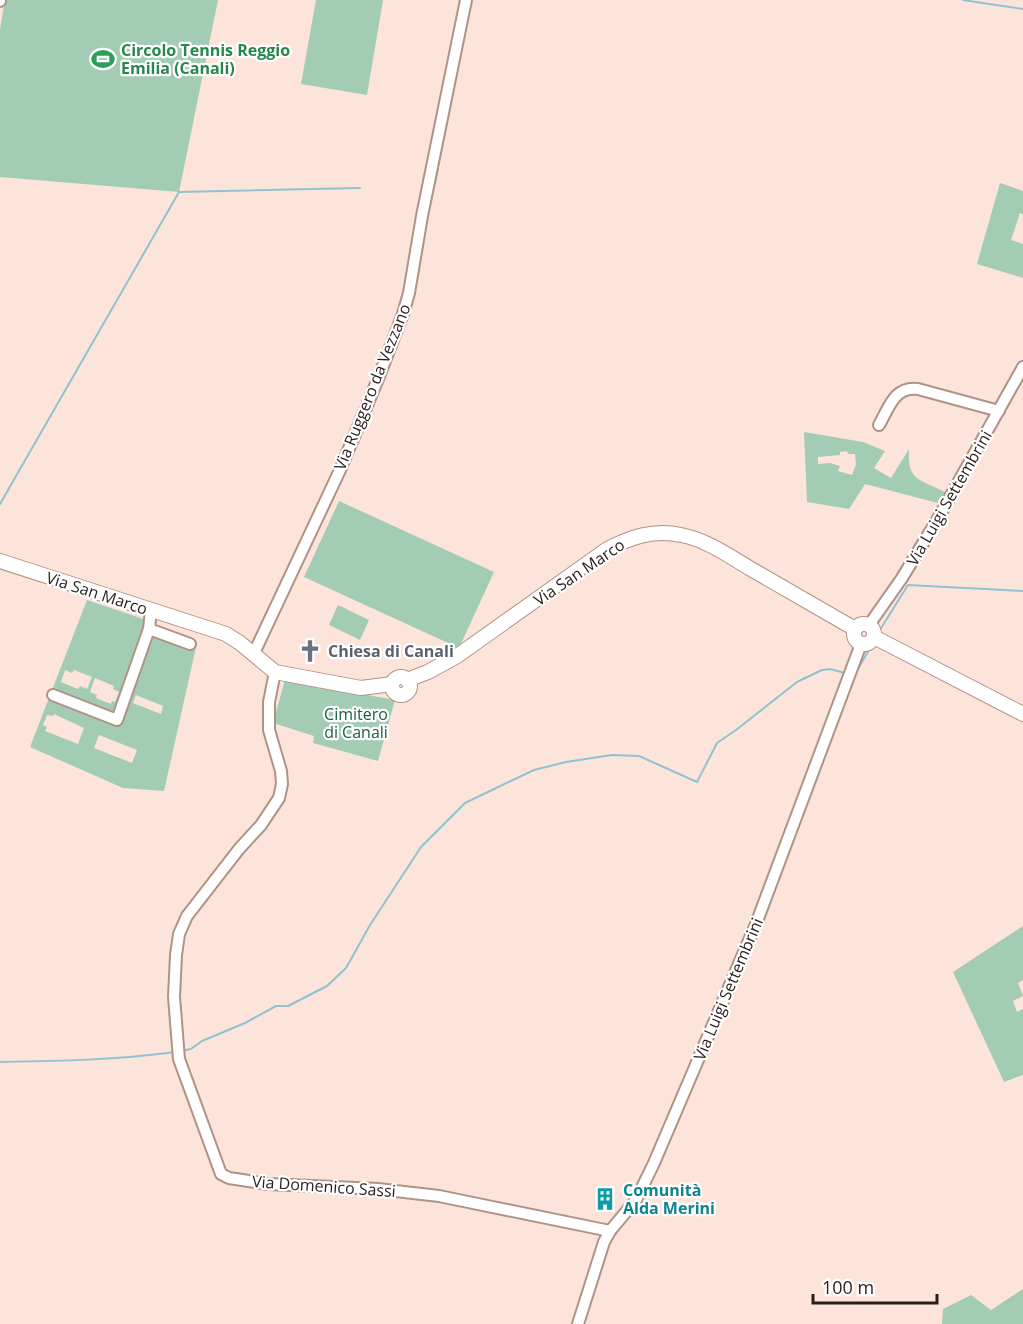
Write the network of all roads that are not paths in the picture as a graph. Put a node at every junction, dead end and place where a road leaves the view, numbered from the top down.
1 (466, 0) edge
2 (1023, 367) edge
3 (999, 411) junction
4 (879, 425) dead end
5 (0, 561) edge
6 (152, 610) junction
7 (149, 629) junction
8 (855, 629) junction
9 (874, 635) junction
10 (189, 644) dead end
11 (861, 644) junction
12 (254, 653) junction
13 (275, 672) junction
14 (53, 695) dead end
15 (1023, 714) edge
16 (610, 1231) junction
17 (578, 1324) edge

1 - 12 street, Via Ruggero da Vezzano
2 - 3 street, Via Luigi Settembrini
3 - 4 street
3 - 9 street, Via Luigi Settembrini
5 - 6 street, Via San Marco
6 - 7 street
6 - 12 street, Via San Marco
7 - 10 street
7 - 14 street
8 - 9 street
8 - 11 street
8 - 13 street, Via San Marco
9 - 11 street
9 - 15 street
11 - 16 street, Via Luigi Settembrini
12 - 13 street, Via San Marco
13 - 16 street, Via Domenico Sassi
16 - 17 street, Via Luigi Settembrini

